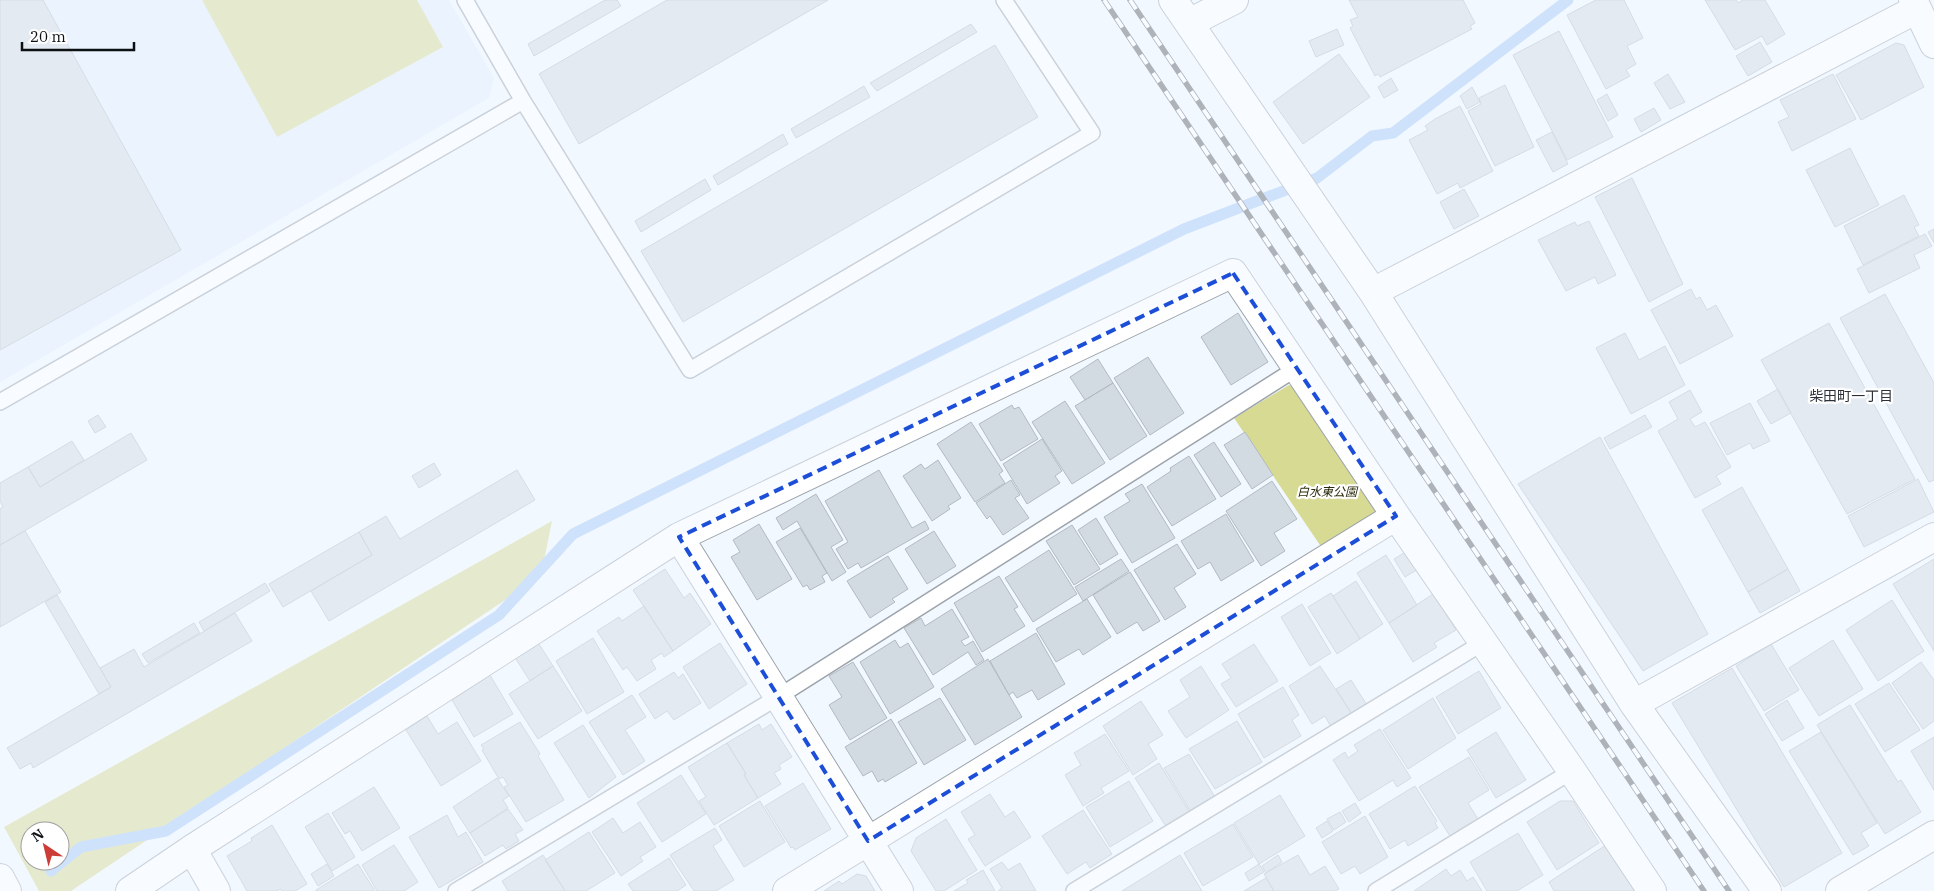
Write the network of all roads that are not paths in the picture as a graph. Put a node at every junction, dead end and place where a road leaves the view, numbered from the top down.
1 (465, 0) edge
2 (1004, 0) edge
3 (1173, 0) edge
4 (1234, 0) edge
5 (1915, 4) edge
6 (1189, 23) junction
7 (1934, 44) edge
8 (523, 101) junction
9 (1373, 292) junction
10 (1297, 368) junction
11 (0, 402) edge
12 (1396, 516) junction
13 (679, 537) junction
14 (1934, 537) edge
15 (1484, 642) junction
16 (778, 697) junction
17 (1634, 704) junction
18 (1572, 771) junction
19 (1934, 835) edge
20 (868, 841) junction
21 (192, 849) junction
22 (0, 878) edge
23 (7, 891) edge
24 (130, 891) edge
25 (216, 891) edge
26 (456, 891) edge
27 (787, 891) edge
28 (899, 891) edge
29 (1074, 891) edge
30 (1376, 891) edge
31 (1652, 891) edge
32 (1767, 891) edge
33 (1840, 891) edge

1 - 8 lane
2 - 8 lane
3 - 6 street
4 - 6 street
5 - 7 street
5 - 9 street
6 - 9 street
8 - 11 lane
9 - 17 street
10 - 12 street
10 - 13 street
10 - 16 lane
12 - 15 street
12 - 20 street
13 - 16 street
13 - 21 street
14 - 17 street
15 - 18 street
15 - 29 lane
16 - 20 street
16 - 26 lane
17 - 32 street
18 - 30 lane
18 - 31 street
19 - 33 street
20 - 27 street
20 - 28 street
21 - 24 street
21 - 25 street
22 - 23 street

